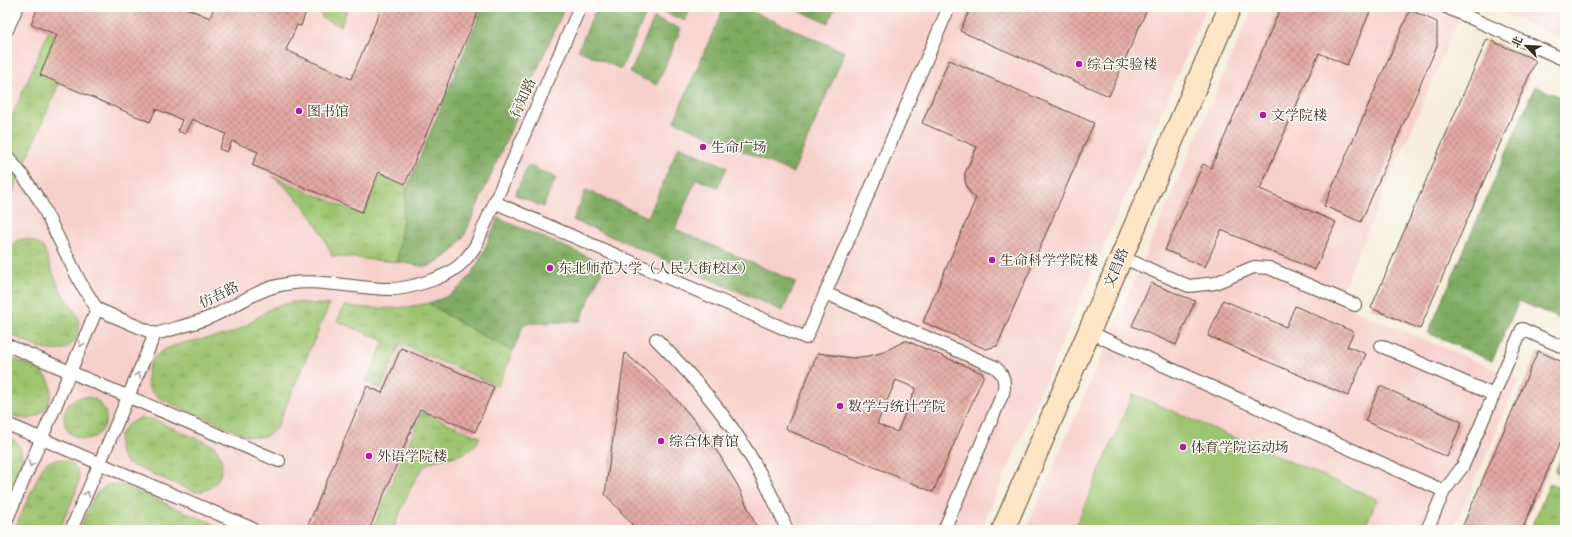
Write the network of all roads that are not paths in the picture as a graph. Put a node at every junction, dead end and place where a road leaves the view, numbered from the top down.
1 (17, 7) edge
2 (580, 7) edge
3 (949, 7) edge
4 (1230, 7) edge
5 (1446, 7) edge
6 (7, 30) edge
7 (1565, 60) edge
8 (10, 158) edge
9 (7, 174) edge
10 (494, 202) junction
11 (1121, 257) junction
12 (825, 293) junction
13 (1355, 305) dead end
14 (97, 309) junction
15 (1089, 332) junction
16 (155, 334) junction
17 (656, 339) dead end
18 (7, 345) edge
19 (1381, 346) dead end
20 (1565, 348) edge
21 (70, 372) junction
22 (1494, 394) junction
23 (128, 397) junction
24 (7, 424) edge
25 (41, 438) junction
26 (279, 461) dead end
27 (100, 463) junction
28 (1444, 491) junction
29 (7, 519) edge
30 (251, 528) dead end
31 (71, 530) edge
32 (788, 530) edge
33 (944, 530) edge
34 (1003, 530) edge
35 (1426, 530) edge

1 - 6 lane
2 - 10 lane, 行知路
3 - 12 lane
4 - 11 street, 文昌路
5 - 7 lane
8 - 9 lane
8 - 14 lane
10 - 12 lane
10 - 16 lane, 仿吾路
11 - 13 lane
11 - 15 street, 文昌路
12 - 33 lane
14 - 16 lane
14 -> 21 lane
15 - 28 lane
15 - 34 street, 文昌路
23 -> 16 lane
17 - 32 lane
18 - 21 lane
19 - 22 lane
20 - 22 lane
21 - 23 lane
21 - 25 lane
22 - 28 lane
23 - 26 lane
23 - 27 lane
24 - 25 lane
25 - 27 lane
25 -> 29 lane
27 - 30 lane
31 -> 27 lane
28 - 35 lane

